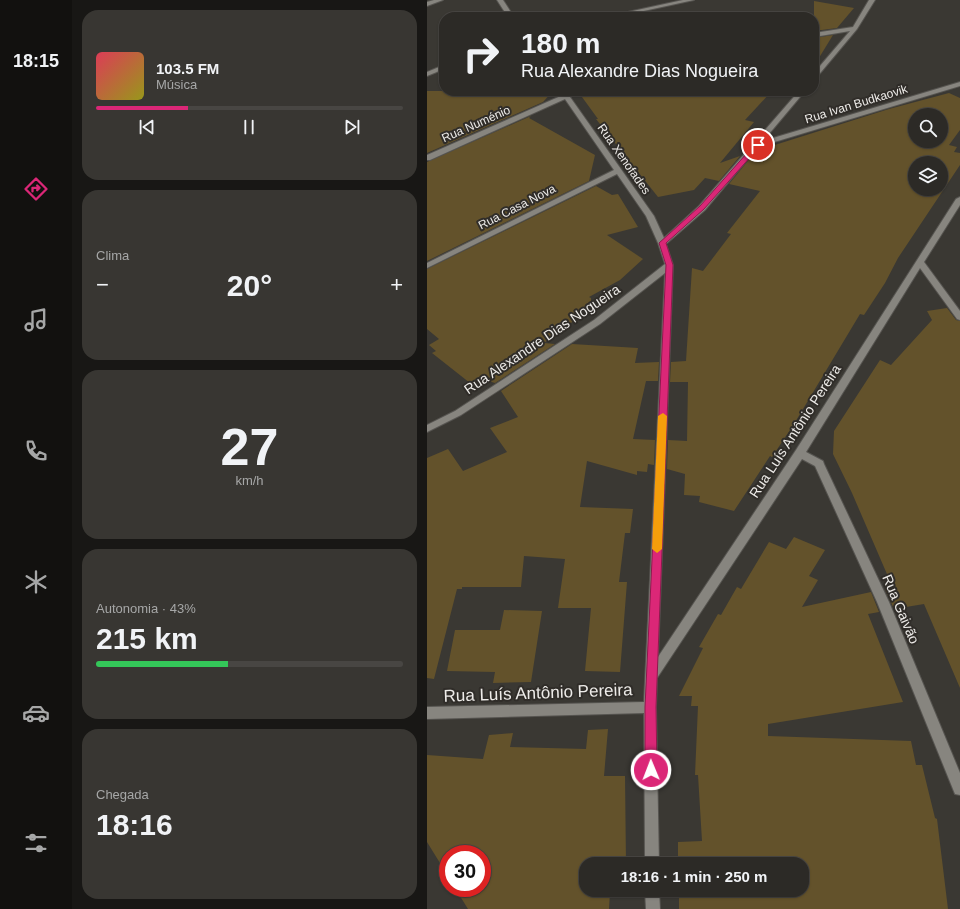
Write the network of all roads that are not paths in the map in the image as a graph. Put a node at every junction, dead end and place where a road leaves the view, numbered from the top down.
1 (440, 0) edge
2 (500, 0) edge
3 (691, 0) edge
4 (872, 0) edge
5 (427, 4) edge
6 (508, 12) edge
7 (632, 12) edge
8 (855, 28) junction
9 (819, 34) edge
10 (439, 69) edge
11 (819, 71) edge
12 (427, 74) edge
13 (960, 84) edge
14 (558, 96) edge
15 (566, 96) edge
16 (799, 96) edge
17 (758, 145) junction
18 (427, 158) edge
19 (619, 170) junction
20 (960, 199) edge
21 (662, 243) junction
22 (921, 262) junction
23 (669, 265) junction
24 (427, 266) edge
25 (960, 317) edge
26 (427, 429) edge
27 (800, 453) junction
28 (652, 677) junction
29 (650, 707) junction
30 (427, 713) edge
31 (960, 789) edge
32 (652, 857) edge
33 (652, 897) edge
34 (653, 909) edge

1 - 5 street
2 - 6 street
3 - 7 street
4 - 8 street
8 - 9 street
8 - 11 street
10 - 12 street
13 - 17 street, Rua Ivan Budkaovik
14 - 18 street, Rua Numénio
15 - 19 street, Rua Xenofades
16 - 17 street
17 - 21 street
19 - 21 street, Rua Xenofades
19 - 24 street, Rua Casa Nova
20 - 22 street, Rua Luís Antônio Pereira
21 - 23 street, Rua Xenofades
22 - 25 street
22 - 27 street, Rua Luís Antônio Pereira
23 - 26 street, Rua Alexandre Dias Nogueira
23 - 28 street
27 - 28 street, Rua Luís Antônio Pereira
27 - 31 street, Rua Gaivão
28 - 29 street
29 - 30 street, Rua Luís Antônio Pereira
29 - 32 street
33 - 34 street

